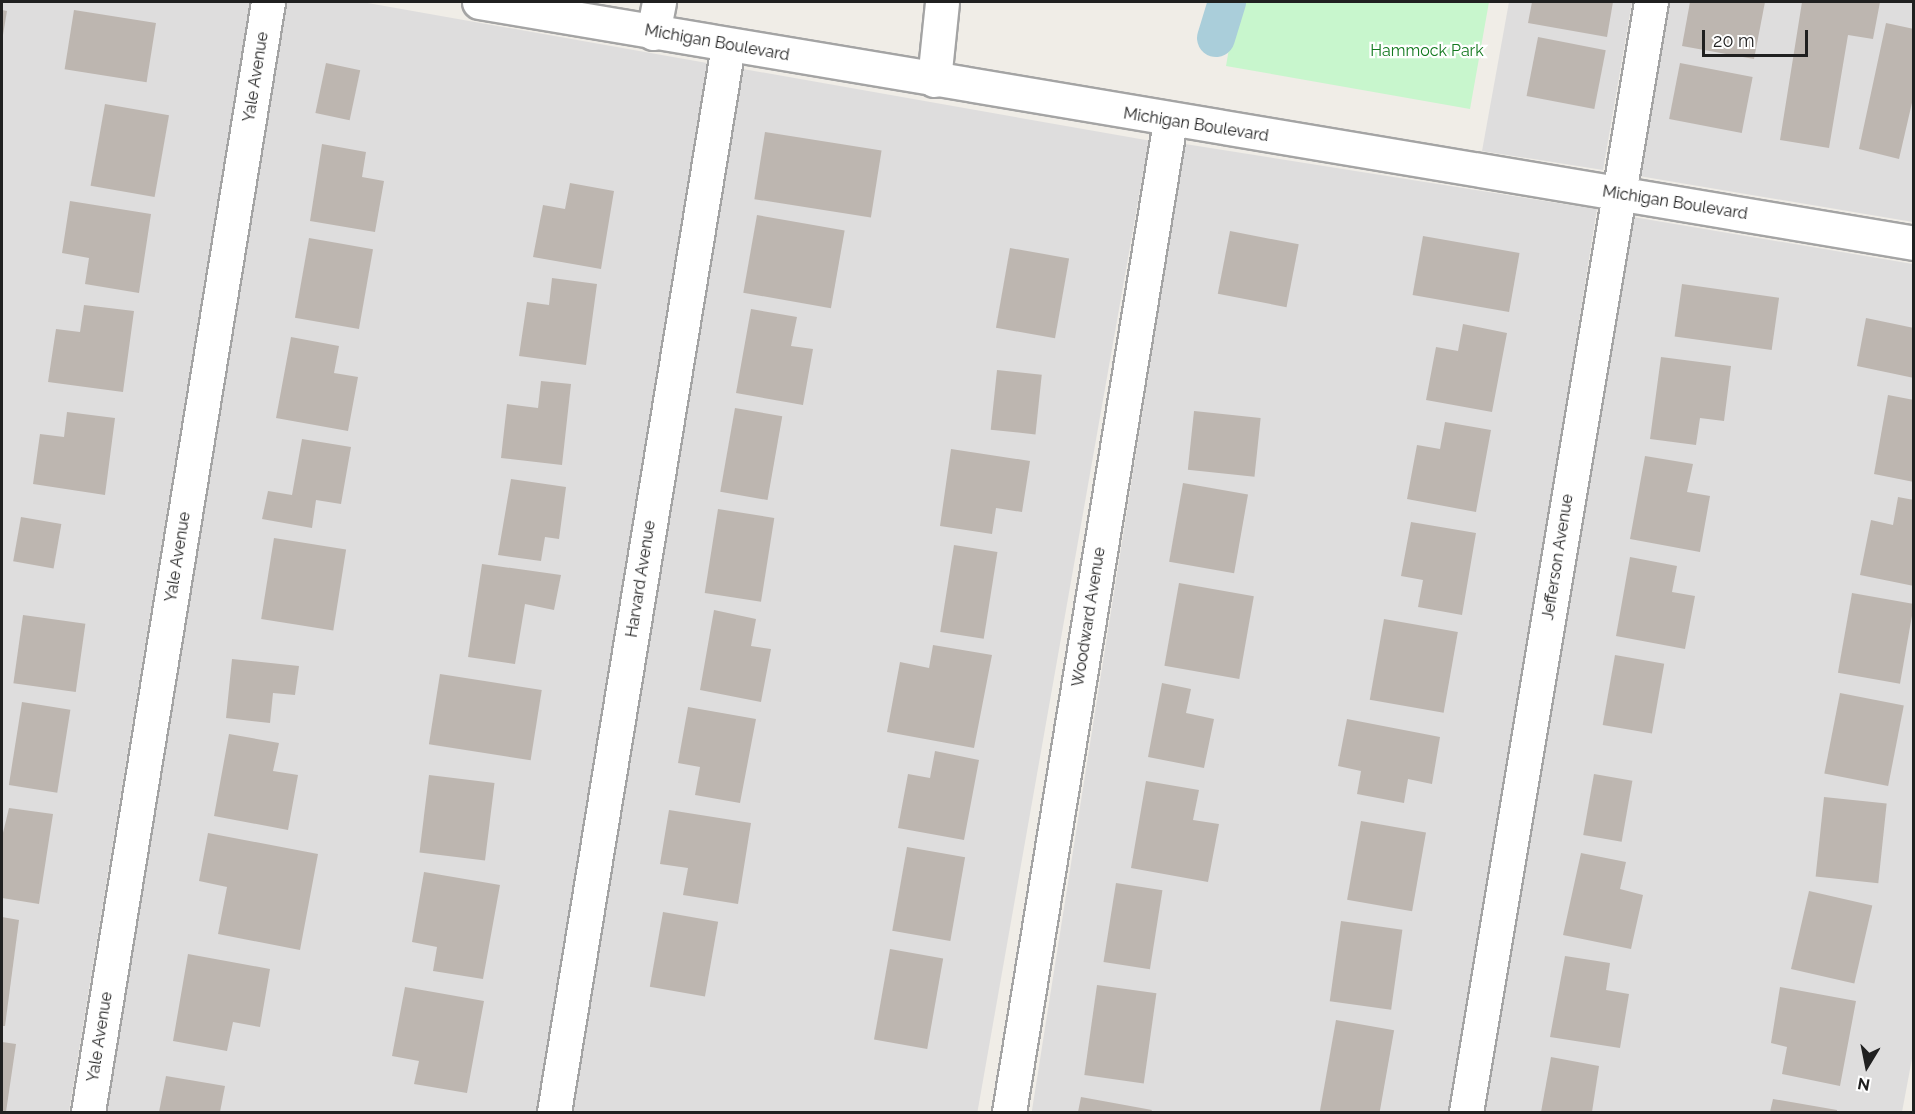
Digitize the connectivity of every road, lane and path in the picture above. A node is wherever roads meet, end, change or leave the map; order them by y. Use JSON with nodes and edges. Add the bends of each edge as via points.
{"nodes":[{"id":1,"x":268,"y":2,"type":"edge"},
{"id":2,"x":479,"y":2,"type":"edge"},
{"id":3,"x":942,"y":2,"type":"edge"},
{"id":4,"x":1651,"y":2,"type":"edge"},
{"id":5,"x":656,"y":17,"type":"edge"},
{"id":6,"x":728,"y":46,"type":"junction"},
{"id":7,"x":934,"y":80,"type":"junction"},
{"id":8,"x":1170,"y":121,"type":"junction"},
{"id":9,"x":1618,"y":194,"type":"junction"},
{"id":10,"x":1914,"y":243,"type":"edge"},
{"id":11,"x":88,"y":1113,"type":"edge"},
{"id":12,"x":554,"y":1113,"type":"edge"},
{"id":13,"x":1009,"y":1113,"type":"edge"},
{"id":14,"x":1466,"y":1113,"type":"edge"}],
"edges":[{"from":1,"to":11,"type":"street","name":"Yale Avenue"},
{"from":2,"to":5,"type":"street","name":"Michigan Boulevard"},
{"from":3,"to":7,"type":"street"},
{"from":4,"to":9,"type":"street","name":"Jefferson Avenue"},
{"from":5,"to":6,"type":"street","name":"Michigan Boulevard"},
{"from":6,"to":7,"type":"street","name":"Michigan Boulevard"},
{"from":6,"to":12,"type":"street","name":"Harvard Avenue"},
{"from":7,"to":8,"type":"street","name":"Michigan Boulevard"},
{"from":8,"to":9,"type":"street","name":"Michigan Boulevard"},
{"from":8,"to":13,"type":"street","name":"Woodward Avenue"},
{"from":9,"to":10,"type":"street","name":"Michigan Boulevard"},
{"from":9,"to":14,"type":"street","name":"Jefferson Avenue"}]}
